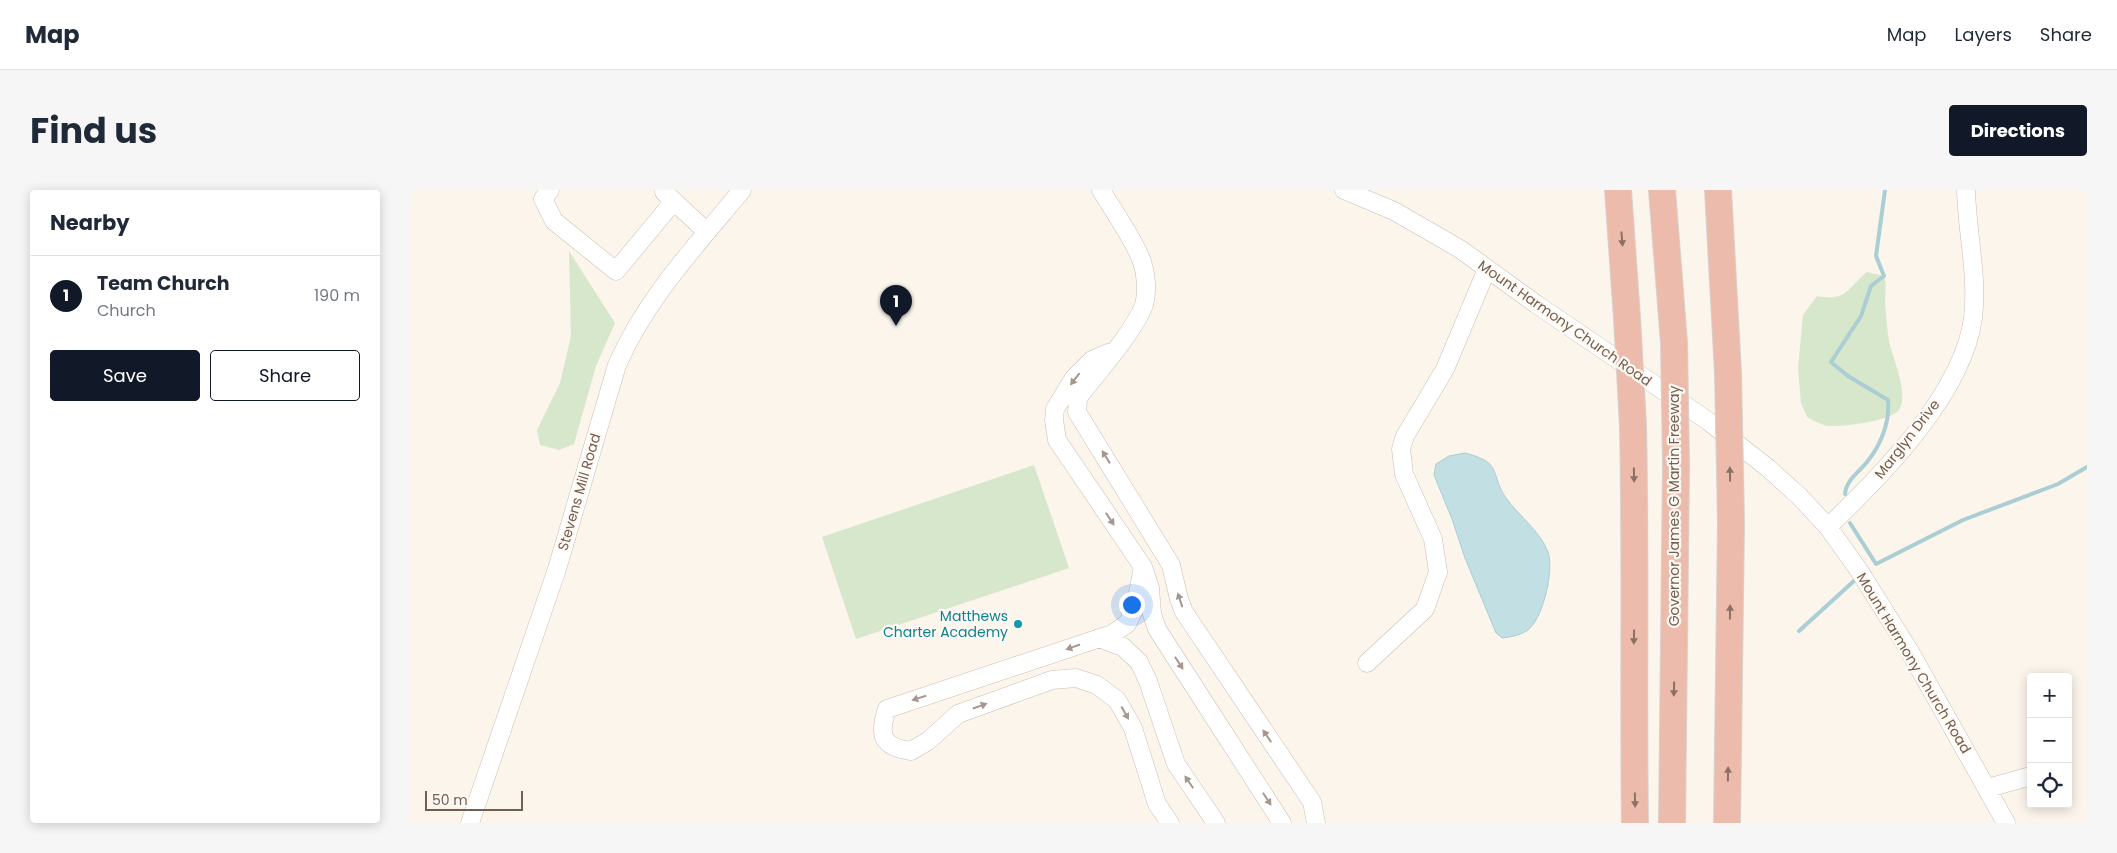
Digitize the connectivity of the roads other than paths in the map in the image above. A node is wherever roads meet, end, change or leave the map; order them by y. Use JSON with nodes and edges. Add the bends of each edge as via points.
{"nodes":[{"id":1,"x":550,"y":190,"type":"edge"},
{"id":2,"x":742,"y":190,"type":"edge"},
{"id":3,"x":1101,"y":190,"type":"edge"},
{"id":4,"x":1344,"y":190,"type":"edge"},
{"id":5,"x":1618,"y":190,"type":"edge"},
{"id":6,"x":1662,"y":190,"type":"edge"},
{"id":7,"x":1668,"y":190,"type":"edge"},
{"id":8,"x":1712,"y":190,"type":"edge"},
{"id":9,"x":1718,"y":190,"type":"edge"},
{"id":10,"x":1966,"y":190,"type":"edge"},
{"id":11,"x":666,"y":193,"type":"edge"},
{"id":12,"x":707,"y":232,"type":"junction"},
{"id":13,"x":1487,"y":269,"type":"junction"},
{"id":14,"x":1671,"y":303,"type":"junction"},
{"id":15,"x":1726,"y":314,"type":"junction"},
{"id":16,"x":1114,"y":351,"type":"junction"},
{"id":17,"x":1828,"y":527,"type":"junction"},
{"id":18,"x":1143,"y":567,"type":"junction"},
{"id":19,"x":1099,"y":638,"type":"junction"},
{"id":20,"x":1367,"y":663,"type":"dead end"},
{"id":21,"x":2027,"y":777,"type":"edge"},
{"id":22,"x":1988,"y":788,"type":"junction"},
{"id":23,"x":470,"y":823,"type":"edge"},
{"id":24,"x":1170,"y":823,"type":"edge"},
{"id":25,"x":1216,"y":823,"type":"edge"},
{"id":26,"x":1282,"y":823,"type":"edge"},
{"id":27,"x":1316,"y":823,"type":"edge"},
{"id":28,"x":1635,"y":823,"type":"edge"},
{"id":29,"x":1672,"y":823,"type":"edge"},
{"id":30,"x":1727,"y":823,"type":"edge"},
{"id":31,"x":2006,"y":823,"type":"edge"}],
"edges":[{"from":1,"to":11,"type":"street","via":[[543,199],[554,221],[616,271]]},
{"from":2,"to":12,"type":"street","name":"Stevens Mill Road"},
{"from":3,"to":16,"type":"street","via":[[1134,245],[1144,270],[1146,288],[1144,304]]},
{"from":4,"to":13,"type":"street","name":"Mount Harmony Church Road","via":[[1418,224]]},
{"from":5,"to":28,"type":"highway","one_way":true,"bridge":true,"via":[[1633,426]]},
{"from":6,"to":14,"type":"highway","name":"Governor James G Martin Freeway"},
{"from":7,"to":14,"type":"highway"},
{"from":8,"to":15,"type":"highway"},
{"from":9,"to":15,"type":"highway"},
{"from":10,"to":17,"type":"street","name":"Marglyn Drive","via":[[1974,298],[1971,332],[1964,350],[1940,397],[1906,446]]},
{"from":11,"to":12,"type":"street"},
{"from":12,"to":23,"type":"street","name":"Stevens Mill Road","via":[[642,315],[617,365],[560,559]]},
{"from":13,"to":17,"type":"street","name":"Mount Harmony Church Road","via":[[1708,422],[1768,468]]},
{"from":13,"to":20,"type":"street","via":[[1445,369],[1405,436],[1401,449],[1404,474],[1433,539],[1438,572],[1425,609]]},
{"from":14,"to":29,"type":"highway","name":"Governor James G Martin Freeway","one_way":true,"bridge":true,"via":[[1676,465]]},
{"from":30,"to":15,"type":"highway","one_way":true,"bridge":true,"via":[[1731,523]]},
{"from":16,"to":18,"type":"street","one_way":true,"via":[[1092,360],[1074,378],[1055,410],[1054,420],[1058,440]]},
{"from":27,"to":16,"type":"street","one_way":true,"via":[[1312,802],[1184,612],[1171,565],[1077,412],[1078,398]]},
{"from":17,"to":22,"type":"street","name":"Mount Harmony Church Road","via":[[1909,650]]},
{"from":18,"to":19,"type":"street","via":[[1135,608],[1127,624]]},
{"from":18,"to":26,"type":"street","one_way":true,"via":[[1157,629]]},
{"from":19,"to":24,"type":"street","one_way":true,"via":[[887,709],[882,725],[884,738],[888,745],[912,752],[958,714],[1052,680],[1076,678],[1097,685],[1117,700],[1133,728],[1158,804]]},
{"from":25,"to":19,"type":"street","one_way":true,"via":[[1176,764],[1139,662],[1123,647]]},
{"from":21,"to":22,"type":"street"},
{"from":22,"to":31,"type":"street","name":"Mount Harmony Church Road"}]}
